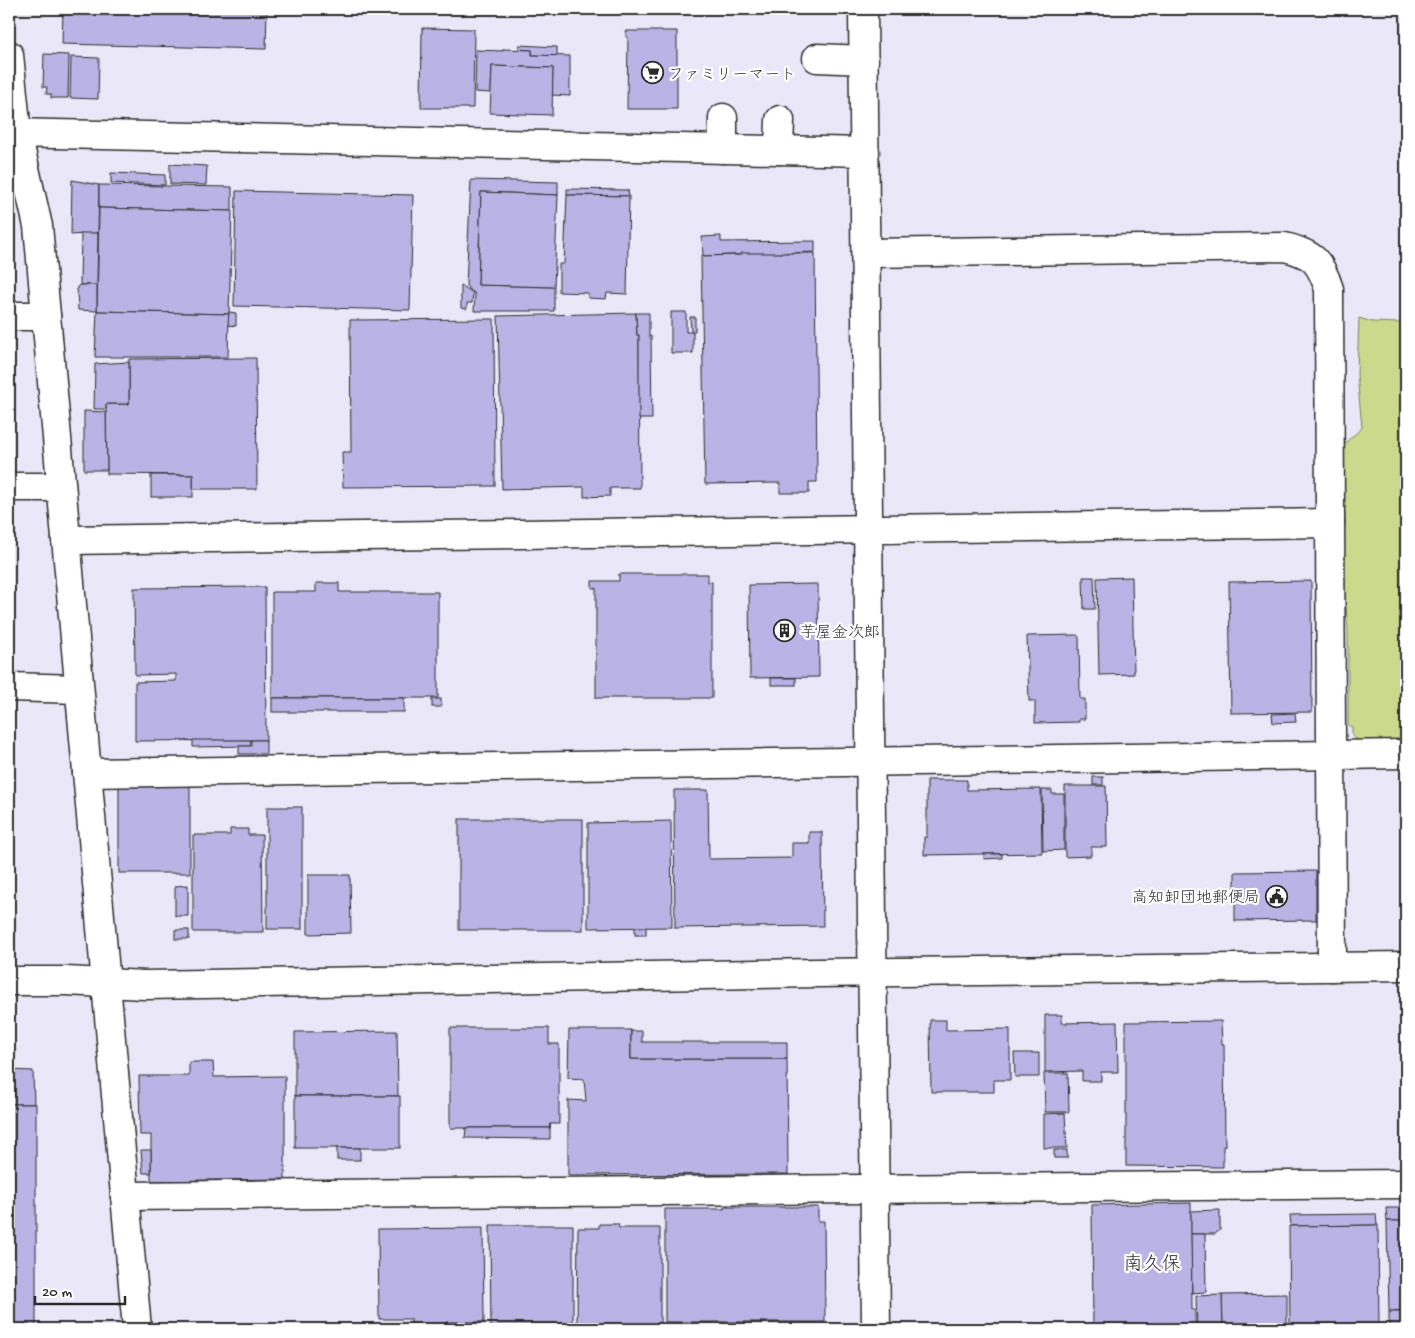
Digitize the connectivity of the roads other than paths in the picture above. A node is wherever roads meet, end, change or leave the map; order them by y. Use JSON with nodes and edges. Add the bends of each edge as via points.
{"nodes":[{"id":1,"x":863,"y":9,"type":"edge"},
{"id":2,"x":9,"y":55,"type":"edge"},
{"id":3,"x":817,"y":58,"type":"dead end"},
{"id":4,"x":864,"y":60,"type":"junction"},
{"id":5,"x":723,"y":118,"type":"dead end"},
{"id":6,"x":780,"y":120,"type":"dead end"},
{"id":7,"x":13,"y":133,"type":"edge"},
{"id":8,"x":724,"y":149,"type":"junction"},
{"id":9,"x":779,"y":150,"type":"junction"},
{"id":10,"x":865,"y":152,"type":"junction"},
{"id":11,"x":866,"y":253,"type":"junction"},
{"id":12,"x":9,"y":316,"type":"edge"},
{"id":13,"x":46,"y":316,"type":"junction"},
{"id":14,"x":9,"y":487,"type":"edge"},
{"id":15,"x":61,"y":487,"type":"junction"},
{"id":16,"x":1330,"y":523,"type":"junction"},
{"id":17,"x":868,"y":529,"type":"junction"},
{"id":18,"x":66,"y":540,"type":"junction"},
{"id":19,"x":9,"y":687,"type":"edge"},
{"id":20,"x":79,"y":689,"type":"junction"},
{"id":21,"x":1332,"y":754,"type":"junction"},
{"id":22,"x":1406,"y":754,"type":"edge"},
{"id":23,"x":871,"y":762,"type":"junction"},
{"id":24,"x":87,"y":773,"type":"junction"},
{"id":25,"x":1406,"y":966,"type":"edge"},
{"id":26,"x":1332,"y":967,"type":"junction"},
{"id":27,"x":873,"y":972,"type":"junction"},
{"id":28,"x":9,"y":981,"type":"edge"},
{"id":29,"x":105,"y":982,"type":"junction"},
{"id":30,"x":1406,"y":1184,"type":"edge"},
{"id":31,"x":875,"y":1189,"type":"junction"},
{"id":32,"x":125,"y":1196,"type":"junction"},
{"id":33,"x":137,"y":1329,"type":"edge"},
{"id":34,"x":876,"y":1329,"type":"edge"}],
"edges":[{"from":1,"to":4,"type":"street"},
{"from":2,"to":7,"type":"street"},
{"from":3,"to":4,"type":"street"},
{"from":4,"to":10,"type":"street"},
{"from":5,"to":8,"type":"street"},
{"from":6,"to":9,"type":"street"},
{"from":7,"to":8,"type":"street"},
{"from":7,"to":13,"type":"street","via":[[38,226]]},
{"from":8,"to":9,"type":"street"},
{"from":9,"to":10,"type":"street"},
{"from":10,"to":11,"type":"street"},
{"from":11,"to":16,"type":"street","via":[[1285,247],[1303,251],[1316,259],[1329,289]]},
{"from":11,"to":17,"type":"street"},
{"from":12,"to":13,"type":"street"},
{"from":13,"to":15,"type":"street"},
{"from":14,"to":15,"type":"street"},
{"from":15,"to":18,"type":"street"},
{"from":16,"to":17,"type":"street"},
{"from":16,"to":21,"type":"street"},
{"from":17,"to":18,"type":"street"},
{"from":17,"to":23,"type":"street"},
{"from":18,"to":20,"type":"street"},
{"from":19,"to":20,"type":"street"},
{"from":20,"to":24,"type":"street"},
{"from":21,"to":22,"type":"street"},
{"from":21,"to":23,"type":"street"},
{"from":21,"to":26,"type":"street"},
{"from":23,"to":24,"type":"street"},
{"from":23,"to":27,"type":"street"},
{"from":24,"to":29,"type":"street"},
{"from":25,"to":26,"type":"street"},
{"from":26,"to":27,"type":"street"},
{"from":27,"to":29,"type":"street","via":[[164,984]]},
{"from":27,"to":31,"type":"street"},
{"from":28,"to":29,"type":"street"},
{"from":29,"to":32,"type":"street"},
{"from":30,"to":31,"type":"street"},
{"from":31,"to":32,"type":"street"},
{"from":31,"to":34,"type":"street"},
{"from":32,"to":33,"type":"street"}]}
